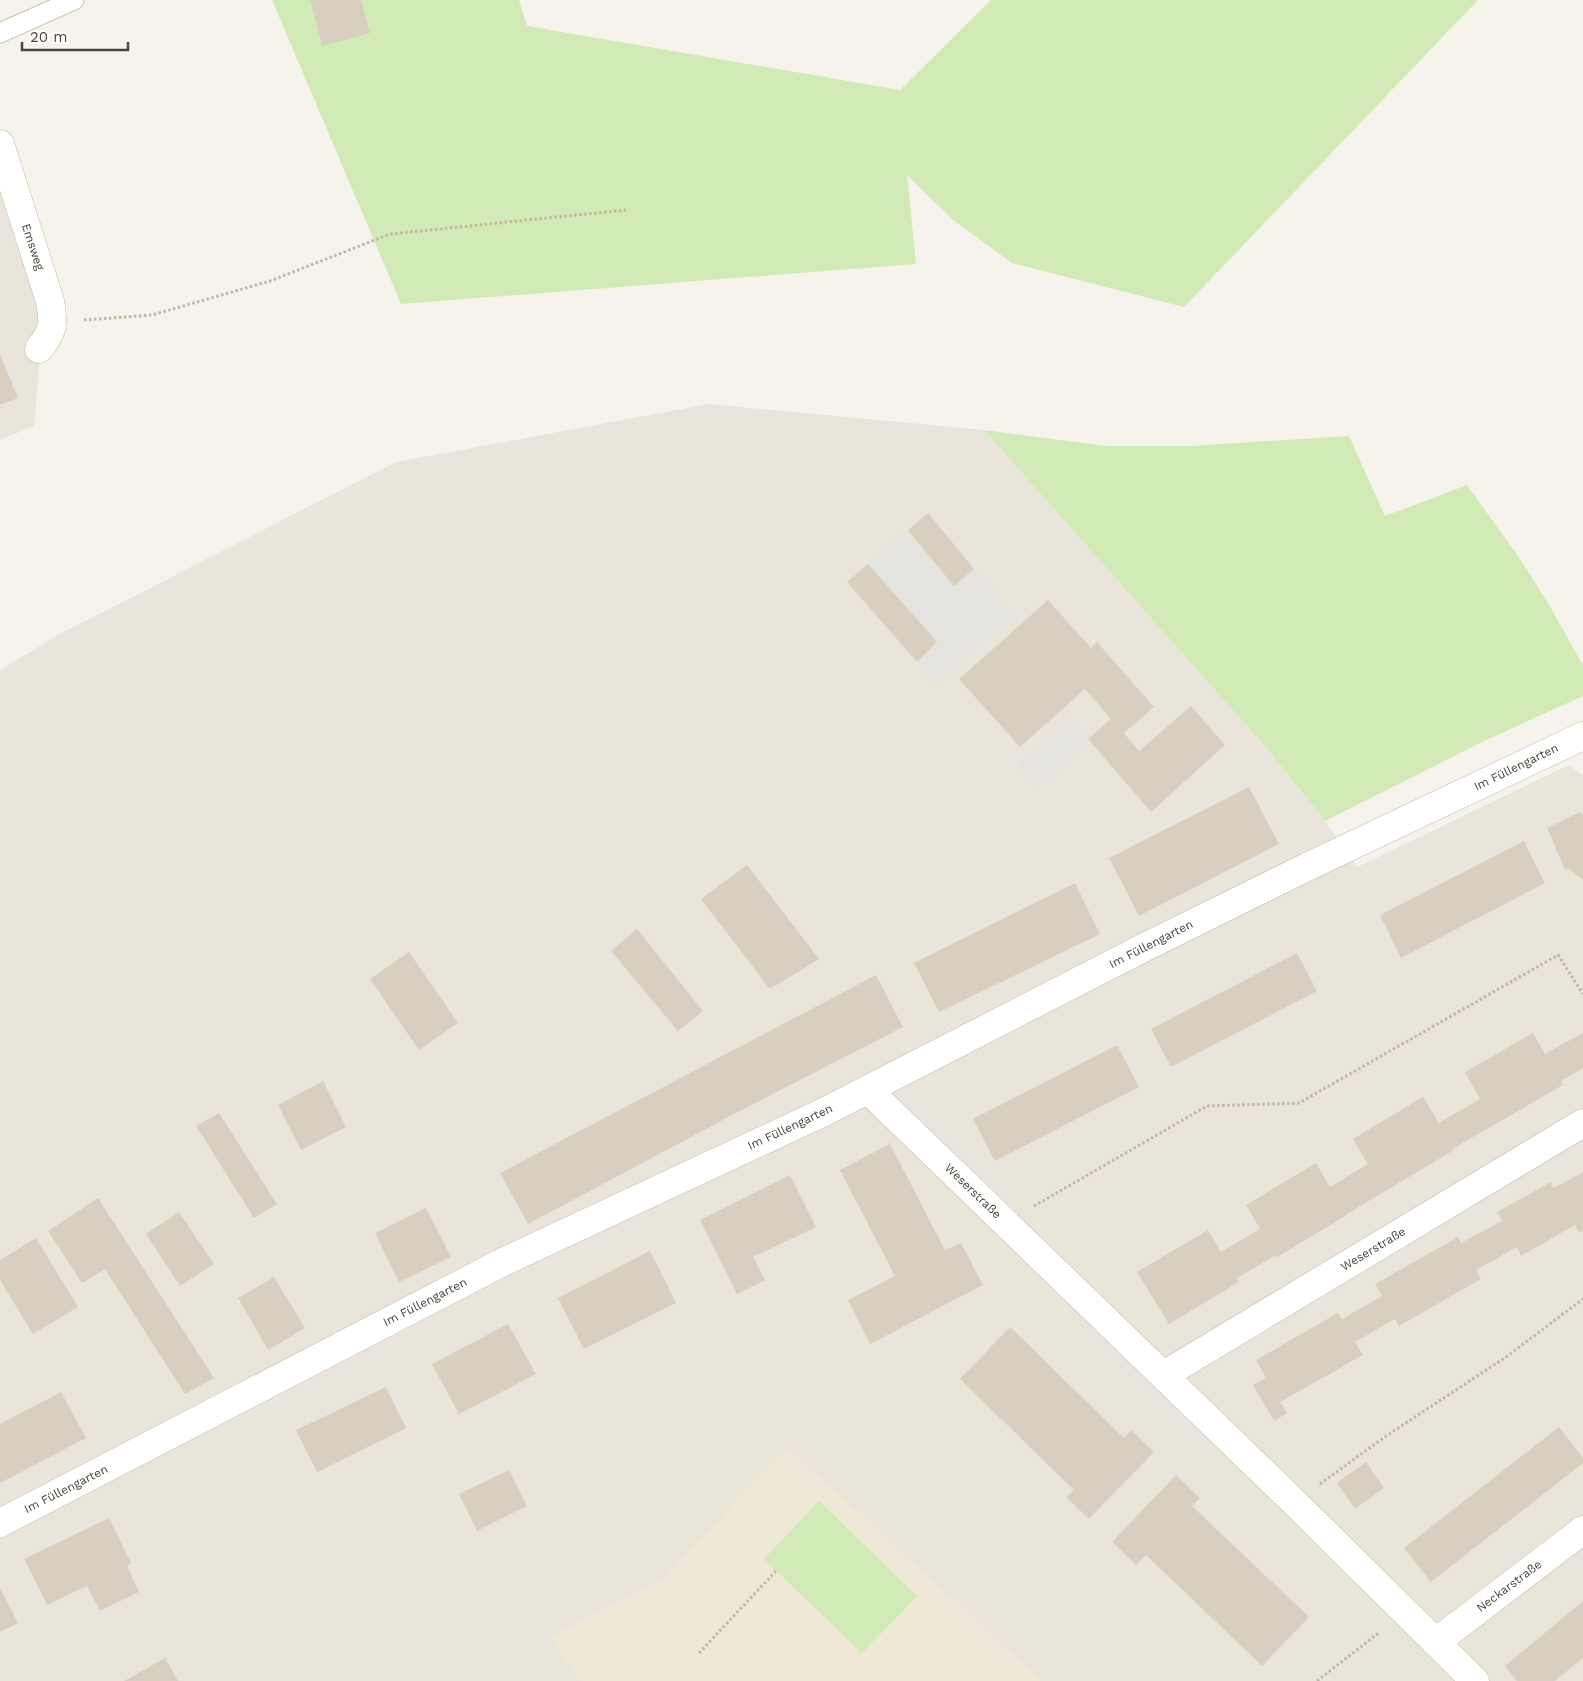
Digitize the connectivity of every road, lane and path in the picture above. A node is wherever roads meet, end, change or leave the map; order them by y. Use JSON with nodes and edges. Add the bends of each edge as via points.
{"nodes":[{"id":1,"x":74,"y":0,"type":"edge"},
{"id":2,"x":0,"y":33,"type":"edge"},
{"id":3,"x":0,"y":144,"type":"edge"},
{"id":4,"x":626,"y":210,"type":"dead end"},
{"id":5,"x":54,"y":322,"type":"junction"},
{"id":6,"x":40,"y":348,"type":"dead end"},
{"id":7,"x":1581,"y":740,"type":"edge"},
{"id":8,"x":1583,"y":994,"type":"edge"},
{"id":9,"x":868,"y":1090,"type":"junction"},
{"id":10,"x":1583,"y":1123,"type":"edge"},
{"id":11,"x":1030,"y":1208,"type":"dead end"},
{"id":12,"x":1583,"y":1299,"type":"edge"},
{"id":13,"x":1164,"y":1375,"type":"junction"},
{"id":14,"x":1295,"y":1502,"type":"junction"},
{"id":15,"x":0,"y":1523,"type":"edge"},
{"id":16,"x":1583,"y":1530,"type":"edge"},
{"id":17,"x":776,"y":1571,"type":"dead end"},
{"id":18,"x":1436,"y":1642,"type":"junction"},
{"id":19,"x":699,"y":1653,"type":"dead end"},
{"id":20,"x":1353,"y":1654,"type":"dead end"},
{"id":21,"x":1317,"y":1681,"type":"edge"},
{"id":22,"x":1475,"y":1681,"type":"edge"}],
"edges":[{"from":1,"to":2,"type":"lane"},
{"from":3,"to":5,"type":"street","name":"Emsweg"},
{"from":4,"to":5,"type":"path","via":[[390,234],[270,280],[152,315]]},
{"from":5,"to":6,"type":"street"},
{"from":7,"to":9,"type":"street","name":"Im Füllengarten","via":[[1143,948]]},
{"from":8,"to":11,"type":"path","via":[[1558,955],[1299,1103],[1207,1106]]},
{"from":9,"to":13,"type":"street","name":"Weserstraße"},
{"from":9,"to":15,"type":"street","name":"Im Füllengarten","via":[[501,1263]]},
{"from":10,"to":13,"type":"street","name":"Weserstraße"},
{"from":12,"to":14,"type":"path","via":[[1506,1357],[1386,1436]]},
{"from":13,"to":14,"type":"street","name":"Weserstraße"},
{"from":14,"to":18,"type":"street","name":"Weserstraße"},
{"from":16,"to":18,"type":"street","name":"Neckarstraße"},
{"from":17,"to":19,"type":"path"},
{"from":18,"to":22,"type":"street","name":"Weserstraße"},
{"from":20,"to":21,"type":"path"}]}
